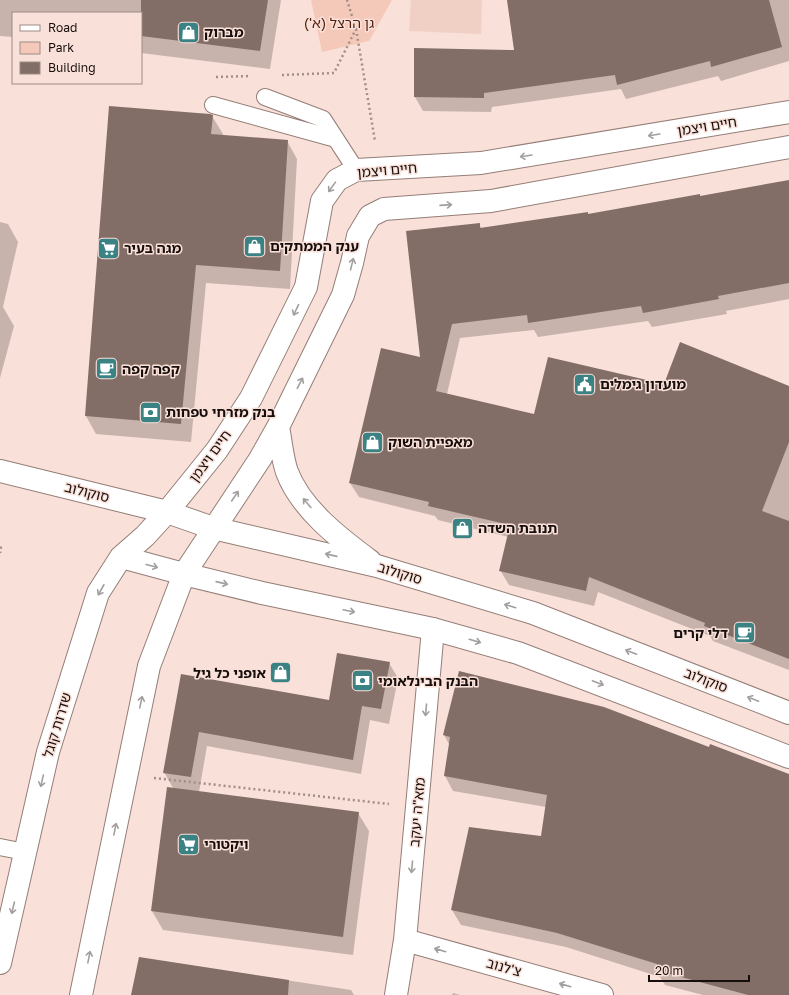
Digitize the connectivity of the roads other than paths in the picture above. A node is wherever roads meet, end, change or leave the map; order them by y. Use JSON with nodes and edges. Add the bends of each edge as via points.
{"nodes":[{"id":1,"x":265,"y":97,"type":"dead end"},
{"id":2,"x":213,"y":105,"type":"dead end"},
{"id":3,"x":789,"y":112,"type":"edge"},
{"id":4,"x":336,"y":139,"type":"junction"},
{"id":5,"x":789,"y":147,"type":"edge"},
{"id":6,"x":356,"y":170,"type":"junction"},
{"id":7,"x":278,"y":427,"type":"junction"},
{"id":8,"x":0,"y":471,"type":"edge"},
{"id":9,"x":167,"y":512,"type":"junction"},
{"id":10,"x":213,"y":528,"type":"junction"},
{"id":11,"x":121,"y":558,"type":"junction"},
{"id":12,"x":377,"y":566,"type":"junction"},
{"id":13,"x":184,"y":574,"type":"junction"},
{"id":14,"x":434,"y":629,"type":"junction"},
{"id":15,"x":789,"y":713,"type":"edge"},
{"id":16,"x":789,"y":757,"type":"edge"},
{"id":17,"x":0,"y":847,"type":"edge"},
{"id":18,"x":25,"y":852,"type":"junction"},
{"id":19,"x":405,"y":940,"type":"junction"},
{"id":20,"x":0,"y":963,"type":"edge"},
{"id":21,"x":81,"y":995,"type":"edge"},
{"id":22,"x":396,"y":995,"type":"edge"},
{"id":23,"x":602,"y":995,"type":"edge"}],
"edges":[{"from":1,"to":4,"type":"lane","via":[[323,120]]},
{"from":2,"to":4,"type":"lane"},
{"from":3,"to":6,"type":"street","name":"חיים ויצמן","one_way":true,"via":[[481,163]]},
{"from":4,"to":6,"type":"lane"},
{"from":7,"to":5,"type":"street","one_way":true,"via":[[343,295],[358,236],[370,216],[384,209],[491,202]]},
{"from":6,"to":9,"type":"street","name":"חיים ויצמן","one_way":true,"via":[[337,180],[322,201],[306,287],[250,398],[217,450]]},
{"from":10,"to":7,"type":"street","one_way":true,"via":[[260,459]]},
{"from":12,"to":7,"type":"street","one_way":true,"via":[[344,542],[300,495],[287,472]]},
{"from":8,"to":9,"type":"street","name":"סוקולוב"},
{"from":9,"to":10,"type":"street","name":"סוקולוב"},
{"from":9,"to":11,"type":"street","name":"שדרות קוגל"},
{"from":12,"to":10,"type":"street","name":"סוקולוב","one_way":true},
{"from":10,"to":13,"type":"street"},
{"from":11,"to":13,"type":"street","one_way":true},
{"from":11,"to":18,"type":"street","name":"שדרות קוגל","one_way":true,"via":[[98,593],[48,752]]},
{"from":15,"to":12,"type":"street","name":"סוקולוב","one_way":true,"via":[[533,613]]},
{"from":13,"to":14,"type":"street","one_way":true},
{"from":21,"to":13,"type":"street","one_way":true,"via":[[149,666]]},
{"from":14,"to":16,"type":"street","one_way":true,"via":[[518,653]]},
{"from":14,"to":19,"type":"street","name":"מזא\"ה יעקב","one_way":true},
{"from":17,"to":18,"type":"lane"},
{"from":18,"to":20,"type":"street","name":"שדרות קוגל","one_way":true},
{"from":19,"to":22,"type":"street","name":"מזא\"ה יעקב"},
{"from":23,"to":19,"type":"street","name":"צ'לנוב","one_way":true}]}
